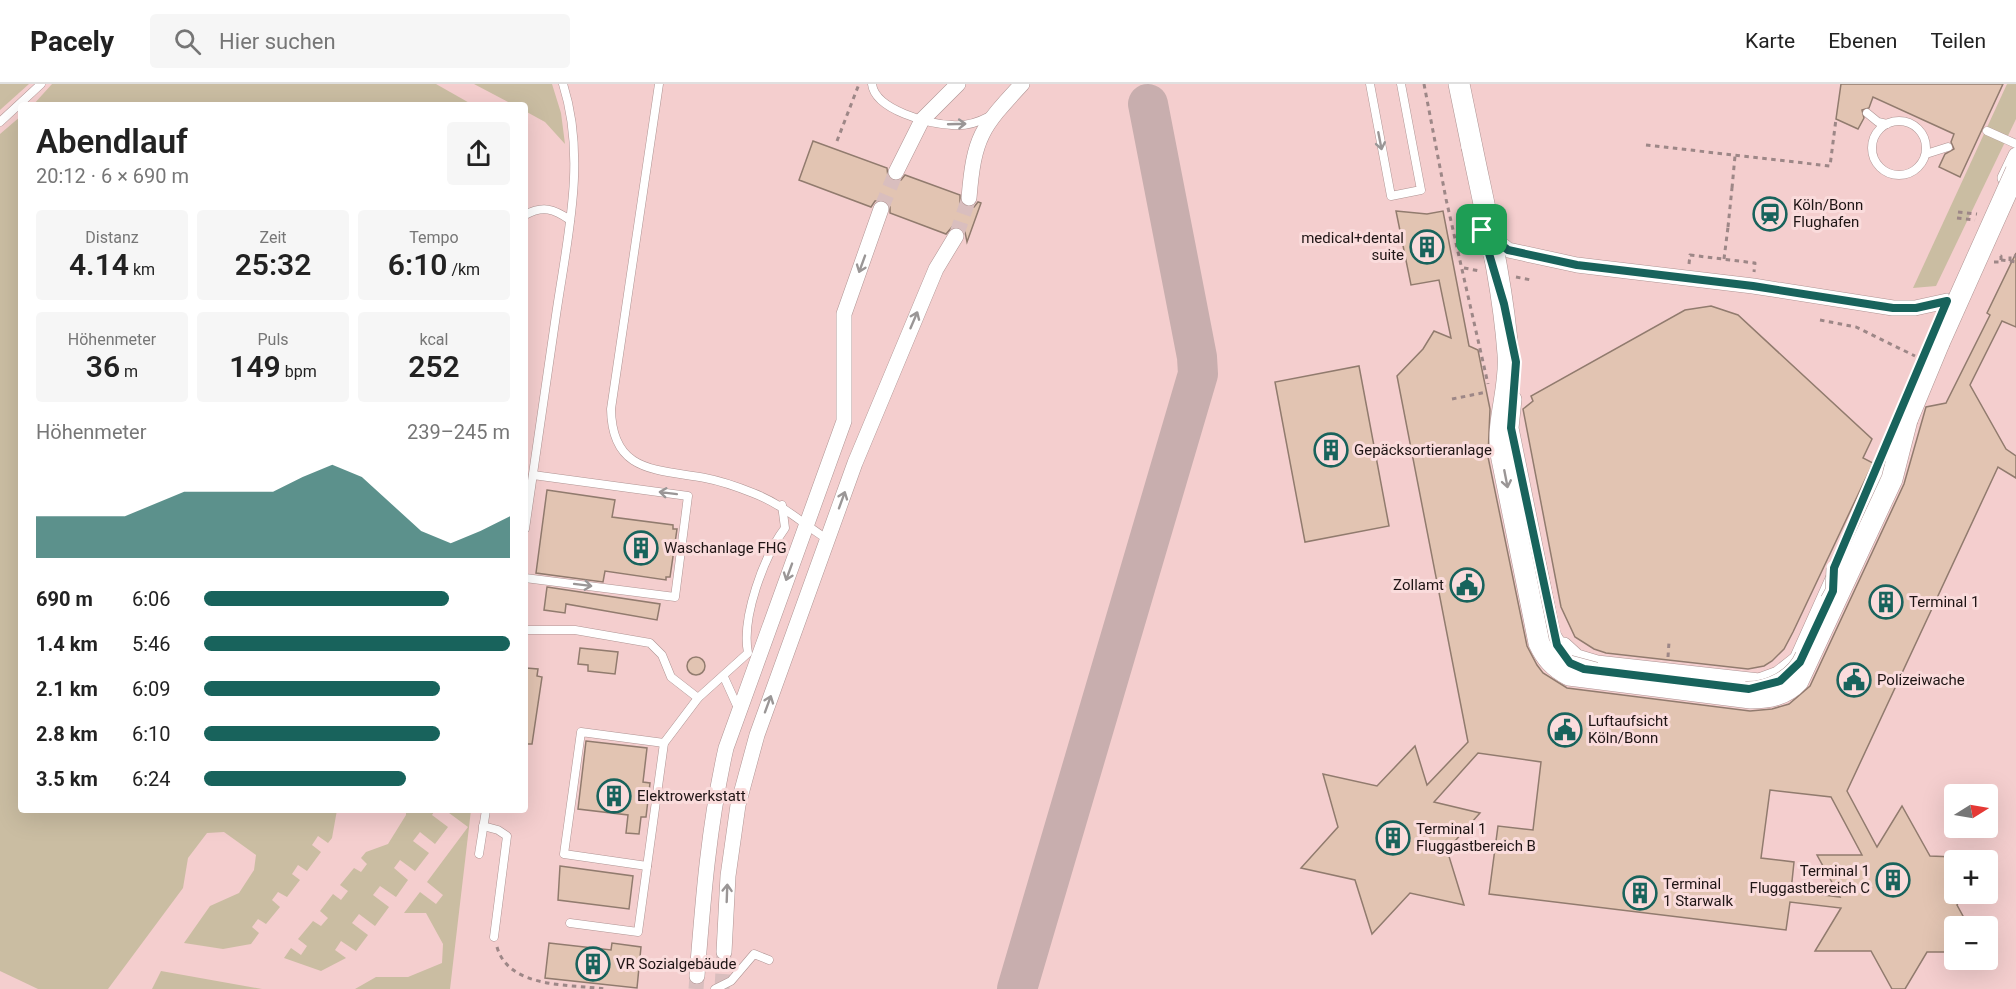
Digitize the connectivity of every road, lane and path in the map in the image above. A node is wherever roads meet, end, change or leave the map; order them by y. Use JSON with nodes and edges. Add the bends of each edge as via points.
{"nodes":[{"id":1,"x":41,"y":84,"type":"edge"},
{"id":2,"x":563,"y":84,"type":"edge"},
{"id":3,"x":659,"y":84,"type":"edge"},
{"id":4,"x":859,"y":84,"type":"edge"},
{"id":5,"x":872,"y":84,"type":"edge"},
{"id":6,"x":958,"y":84,"type":"edge"},
{"id":7,"x":1022,"y":84,"type":"edge"},
{"id":8,"x":1370,"y":84,"type":"edge"},
{"id":9,"x":1401,"y":84,"type":"edge"},
{"id":10,"x":1424,"y":84,"type":"edge"},
{"id":11,"x":1454,"y":84,"type":"edge"},
{"id":12,"x":1459,"y":84,"type":"edge"},
{"id":13,"x":22,"y":102,"type":"edge"},
{"id":14,"x":18,"y":105,"type":"edge"},
{"id":15,"x":1868,"y":113,"type":"dead end"},
{"id":16,"x":993,"y":115,"type":"junction"},
{"id":17,"x":1836,"y":119,"type":"dead end"},
{"id":18,"x":922,"y":120,"type":"junction"},
{"id":19,"x":0,"y":122,"type":"edge"},
{"id":20,"x":1887,"y":124,"type":"junction"},
{"id":21,"x":1987,"y":131,"type":"dead end"},
{"id":22,"x":837,"y":141,"type":"dead end"},
{"id":23,"x":2016,"y":144,"type":"edge"},
{"id":24,"x":1646,"y":145,"type":"dead end"},
{"id":25,"x":1948,"y":147,"type":"dead end"},
{"id":26,"x":1926,"y":154,"type":"junction"},
{"id":27,"x":2016,"y":155,"type":"edge"},
{"id":28,"x":1735,"y":156,"type":"junction"},
{"id":29,"x":2016,"y":171,"type":"edge"},
{"id":30,"x":896,"y":172,"type":"tunnel mouth"},
{"id":31,"x":969,"y":198,"type":"tunnel mouth"},
{"id":32,"x":881,"y":209,"type":"tunnel mouth"},
{"id":33,"x":528,"y":214,"type":"edge"},
{"id":34,"x":570,"y":220,"type":"junction"},
{"id":35,"x":1482,"y":230,"type":"junction"},
{"id":36,"x":956,"y":236,"type":"tunnel mouth"},
{"id":37,"x":1690,"y":255,"type":"dead end"},
{"id":38,"x":2016,"y":256,"type":"edge"},
{"id":39,"x":1725,"y":259,"type":"junction"},
{"id":40,"x":2001,"y":260,"type":"dead end"},
{"id":41,"x":2010,"y":261,"type":"junction"},
{"id":42,"x":2016,"y":262,"type":"edge"},
{"id":43,"x":1755,"y":263,"type":"dead end"},
{"id":44,"x":1947,"y":301,"type":"junction"},
{"id":45,"x":1820,"y":320,"type":"dead end"},
{"id":46,"x":1923,"y":360,"type":"junction"},
{"id":47,"x":1452,"y":399,"type":"dead end"},
{"id":48,"x":533,"y":476,"type":"junction"},
{"id":49,"x":782,"y":505,"type":"junction"},
{"id":50,"x":528,"y":509,"type":"edge"},
{"id":51,"x":806,"y":525,"type":"junction"},
{"id":52,"x":827,"y":539,"type":"junction"},
{"id":53,"x":528,"y":578,"type":"edge"},
{"id":54,"x":528,"y":630,"type":"edge"},
{"id":55,"x":1553,"y":635,"type":"junction"},
{"id":56,"x":724,"y":676,"type":"junction"},
{"id":57,"x":698,"y":698,"type":"junction"},
{"id":58,"x":738,"y":709,"type":"junction"},
{"id":59,"x":664,"y":743,"type":"junction"},
{"id":60,"x":485,"y":813,"type":"edge"},
{"id":61,"x":483,"y":826,"type":"junction"},
{"id":62,"x":479,"y":854,"type":"dead end"},
{"id":63,"x":647,"y":866,"type":"junction"},
{"id":64,"x":570,"y":923,"type":"dead end"},
{"id":65,"x":494,"y":937,"type":"joint"},
{"id":66,"x":724,"y":952,"type":"tunnel mouth"},
{"id":67,"x":769,"y":960,"type":"dead end"},
{"id":68,"x":697,"y":976,"type":"tunnel mouth"},
{"id":69,"x":605,"y":989,"type":"edge"},
{"id":70,"x":715,"y":989,"type":"edge"}],
"edges":[{"from":1,"to":13,"type":"lane"},
{"from":2,"to":34,"type":"lane","via":[[575,144]]},
{"from":3,"to":49,"type":"lane","via":[[611,425],[616,441],[637,464],[651,470],[708,478]]},
{"from":4,"to":22,"type":"path"},
{"from":5,"to":18,"type":"lane","via":[[873,92],[883,103]]},
{"from":6,"to":18,"type":"street"},
{"from":7,"to":16,"type":"street"},
{"from":8,"to":9,"type":"lane","one_way":true,"via":[[1391,196],[1421,190]]},
{"from":10,"to":47,"type":"path","via":[[1490,392]]},
{"from":11,"to":35,"type":"street"},
{"from":12,"to":29,"type":"street","one_way":true,"bridge":true,"via":[[1497,267],[1506,332],[1508,376],[1499,428],[1501,454],[1539,643],[1552,663],[1569,675],[1751,698],[1772,696],[1798,681],[1892,479],[1907,420]]},
{"from":14,"to":19,"type":"lane"},
{"from":15,"to":20,"type":"lane"},
{"from":18,"to":16,"type":"lane","one_way":true,"via":[[953,125],[978,122]]},
{"from":16,"to":31,"type":"street","via":[[974,153]]},
{"from":17,"to":28,"type":"path","via":[[1830,166]]},
{"from":18,"to":30,"type":"street"},
{"from":20,"to":26,"type":"lane","via":[[1904,121],[1919,130]]},
{"from":20,"to":26,"type":"lane","via":[[1872,145],[1876,163],[1882,169],[1908,174]]},
{"from":21,"to":23,"type":"lane"},
{"from":24,"to":28,"type":"path"},
{"from":25,"to":26,"type":"lane"},
{"from":27,"to":44,"type":"street"},
{"from":28,"to":39,"type":"path","bridge":true},
{"from":32,"to":51,"type":"street","one_way":true,"via":[[844,314],[844,421]]},
{"from":33,"to":34,"type":"lane","via":[[539,208],[554,210]]},
{"from":34,"to":48,"type":"lane"},
{"from":35,"to":44,"type":"street","via":[[1508,250],[1577,265],[1893,308]]},
{"from":35,"to":55,"type":"street","via":[[1516,362],[1511,428]]},
{"from":52,"to":36,"type":"street","one_way":true,"via":[[906,339],[936,269]]},
{"from":37,"to":39,"type":"path"},
{"from":38,"to":41,"type":"path","via":[[2010,256]]},
{"from":39,"to":43,"type":"path"},
{"from":40,"to":41,"type":"path"},
{"from":41,"to":42,"type":"path"},
{"from":44,"to":46,"type":"street"},
{"from":45,"to":46,"type":"path","via":[[1856,327]]},
{"from":46,"to":55,"type":"street","via":[[1916,396],[1797,658],[1779,674],[1760,681],[1597,663],[1577,657]]},
{"from":46,"to":55,"type":"street","bridge":true,"via":[[1834,568],[1833,591],[1800,662],[1780,681],[1749,689],[1584,669],[1570,663]]},
{"from":48,"to":50,"type":"lane"},
{"from":53,"to":48,"type":"lane","one_way":true,"via":[[675,597],[688,496]]},
{"from":49,"to":51,"type":"lane"},
{"from":49,"to":56,"type":"lane","via":[[786,528],[774,543],[749,613],[745,636],[748,653]]},
{"from":51,"to":52,"type":"lane"},
{"from":51,"to":58,"type":"street","one_way":true},
{"from":66,"to":52,"type":"street","one_way":true,"via":[[728,876],[738,805],[757,735]]},
{"from":54,"to":57,"type":"lane","via":[[575,630],[650,643],[662,655],[671,677]]},
{"from":56,"to":57,"type":"lane"},
{"from":56,"to":58,"type":"lane"},
{"from":57,"to":59,"type":"lane"},
{"from":58,"to":68,"type":"street","via":[[714,803]]},
{"from":59,"to":63,"type":"lane"},
{"from":59,"to":63,"type":"lane","via":[[580,732],[564,854]]},
{"from":60,"to":61,"type":"lane"},
{"from":61,"to":62,"type":"lane"},
{"from":61,"to":65,"type":"lane","via":[[507,836]]},
{"from":63,"to":64,"type":"lane","via":[[638,932]]},
{"from":65,"to":69,"type":"path","via":[[505,963],[523,976]]},
{"from":67,"to":70,"type":"lane","via":[[754,954],[731,981]]}]}
